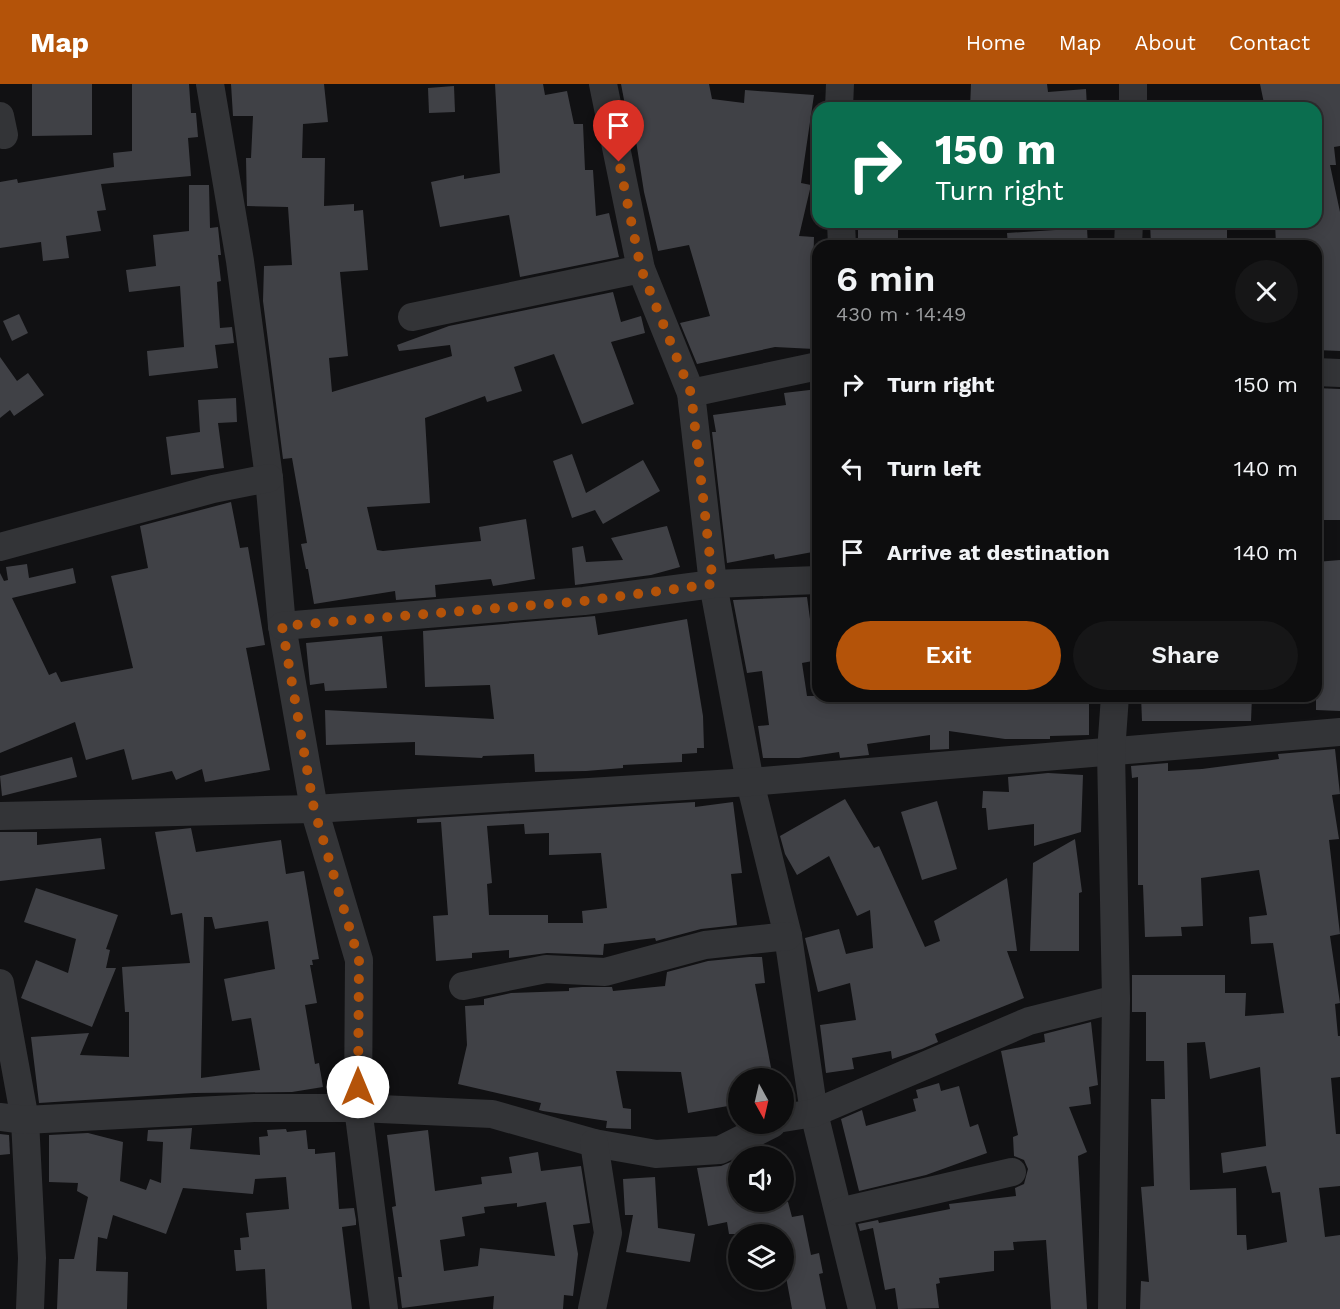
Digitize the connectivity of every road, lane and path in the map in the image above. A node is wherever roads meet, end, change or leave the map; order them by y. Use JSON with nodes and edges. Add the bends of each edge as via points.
{"nodes":[{"id":1,"x":210,"y":84,"type":"edge"},
{"id":2,"x":603,"y":84,"type":"edge"},
{"id":3,"x":840,"y":84,"type":"edge"},
{"id":4,"x":1133,"y":84,"type":"edge"},
{"id":5,"x":839,"y":102,"type":"edge"},
{"id":6,"x":1133,"y":102,"type":"edge"},
{"id":7,"x":641,"y":269,"type":"junction"},
{"id":8,"x":412,"y":317,"type":"dead end"},
{"id":9,"x":812,"y":367,"type":"edge"},
{"id":10,"x":1322,"y":372,"type":"edge"},
{"id":11,"x":1340,"y":373,"type":"edge"},
{"id":12,"x":691,"y":393,"type":"junction"},
{"id":13,"x":268,"y":478,"type":"junction"},
{"id":14,"x":0,"y":547,"type":"edge"},
{"id":15,"x":812,"y":580,"type":"edge"},
{"id":16,"x":713,"y":584,"type":"junction"},
{"id":17,"x":282,"y":626,"type":"junction"},
{"id":18,"x":1114,"y":702,"type":"edge"},
{"id":19,"x":1340,"y":732,"type":"edge"},
{"id":20,"x":1111,"y":752,"type":"junction"},
{"id":21,"x":750,"y":782,"type":"junction"},
{"id":22,"x":314,"y":809,"type":"junction"},
{"id":23,"x":0,"y":816,"type":"edge"},
{"id":24,"x":788,"y":936,"type":"junction"},
{"id":25,"x":0,"y":982,"type":"edge"},
{"id":26,"x":463,"y":986,"type":"dead end"},
{"id":27,"x":1116,"y":999,"type":"junction"},
{"id":28,"x":358,"y":1108,"type":"junction"},
{"id":29,"x":814,"y":1113,"type":"junction"},
{"id":30,"x":794,"y":1116,"type":"edge"},
{"id":31,"x":13,"y":1119,"type":"edge"},
{"id":32,"x":751,"y":1134,"type":"edge"},
{"id":33,"x":594,"y":1143,"type":"junction"},
{"id":34,"x":1012,"y":1172,"type":"dead end"},
{"id":35,"x":839,"y":1212,"type":"junction"},
{"id":36,"x":30,"y":1309,"type":"edge"},
{"id":37,"x":384,"y":1309,"type":"edge"},
{"id":38,"x":592,"y":1309,"type":"edge"},
{"id":39,"x":862,"y":1309,"type":"edge"},
{"id":40,"x":1112,"y":1309,"type":"edge"}],
"edges":[{"from":1,"to":13,"type":"street","via":[[240,261]]},
{"from":2,"to":7,"type":"street"},
{"from":3,"to":5,"type":"street"},
{"from":4,"to":6,"type":"street"},
{"from":7,"to":8,"type":"street"},
{"from":7,"to":12,"type":"street"},
{"from":9,"to":12,"type":"street"},
{"from":10,"to":11,"type":"street"},
{"from":12,"to":16,"type":"street"},
{"from":13,"to":14,"type":"street","via":[[213,489]]},
{"from":13,"to":17,"type":"street"},
{"from":15,"to":16,"type":"street"},
{"from":16,"to":17,"type":"street","via":[[584,601]]},
{"from":16,"to":21,"type":"street"},
{"from":17,"to":22,"type":"street"},
{"from":18,"to":20,"type":"street"},
{"from":19,"to":20,"type":"street"},
{"from":20,"to":21,"type":"street"},
{"from":20,"to":27,"type":"street"},
{"from":21,"to":22,"type":"street"},
{"from":21,"to":24,"type":"street"},
{"from":22,"to":23,"type":"street"},
{"from":22,"to":28,"type":"street","via":[[359,960]]},
{"from":24,"to":26,"type":"street","via":[[705,945],[605,972],[546,969]]},
{"from":24,"to":29,"type":"street"},
{"from":25,"to":31,"type":"street"},
{"from":27,"to":29,"type":"street","via":[[1029,1021]]},
{"from":27,"to":40,"type":"street"},
{"from":28,"to":31,"type":"street","via":[[255,1108]]},
{"from":28,"to":33,"type":"street","via":[[492,1114]]},
{"from":28,"to":37,"type":"street"},
{"from":29,"to":30,"type":"street"},
{"from":29,"to":35,"type":"street"},
{"from":31,"to":36,"type":"street","via":[[32,1258]]},
{"from":32,"to":33,"type":"street","via":[[720,1150],[656,1154]]},
{"from":33,"to":38,"type":"street","via":[[608,1233]]},
{"from":34,"to":35,"type":"street"},
{"from":35,"to":39,"type":"street"}]}
